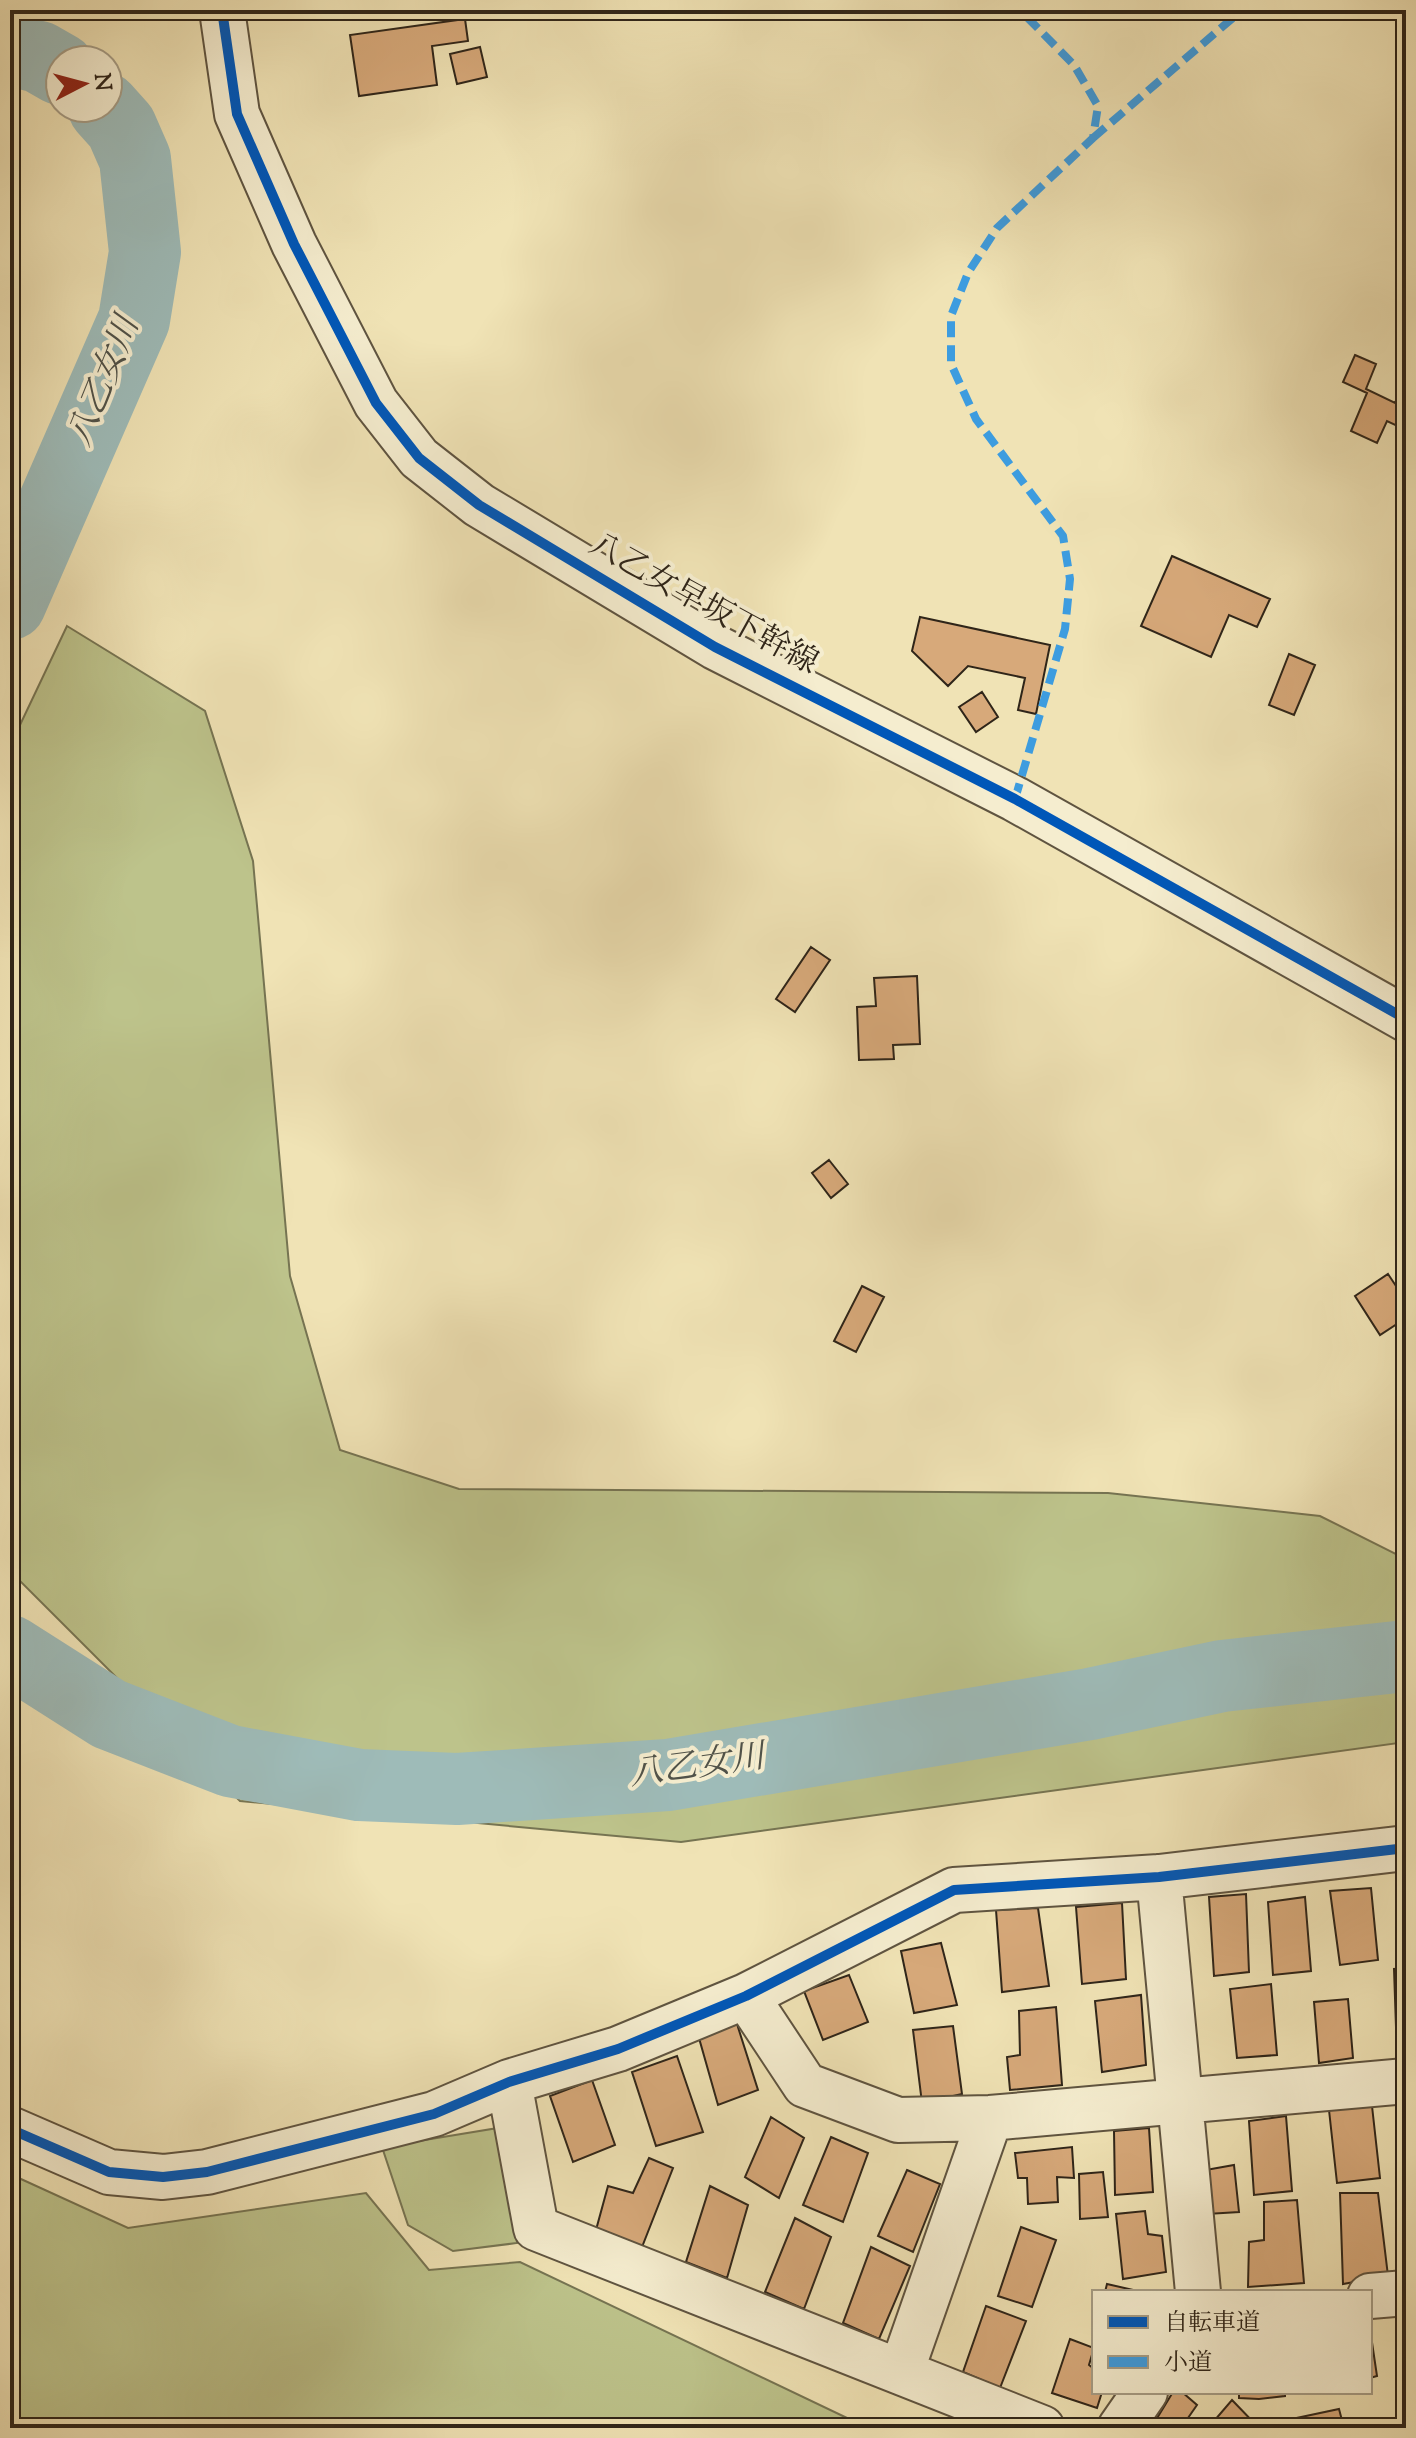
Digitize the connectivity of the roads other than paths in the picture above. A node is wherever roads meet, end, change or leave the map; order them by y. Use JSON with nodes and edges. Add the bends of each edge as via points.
{"nodes":[{"id":1,"x":222,"y":10,"type":"edge"},
{"id":2,"x":1406,"y":1019,"type":"edge"},
{"id":3,"x":1406,"y":1848,"type":"edge"},
{"id":4,"x":1159,"y":1877,"type":"junction"},
{"id":5,"x":746,"y":1996,"type":"junction"},
{"id":6,"x":1406,"y":2081,"type":"edge"},
{"id":7,"x":509,"y":2082,"type":"junction"},
{"id":8,"x":1181,"y":2099,"type":"junction"},
{"id":9,"x":990,"y":2118,"type":"junction"},
{"id":10,"x":10,"y":2129,"type":"edge"},
{"id":11,"x":1198,"y":2290,"type":"edge"},
{"id":12,"x":1406,"y":2293,"type":"edge"},
{"id":13,"x":1372,"y":2296,"type":"edge"},
{"id":14,"x":901,"y":2372,"type":"junction"},
{"id":15,"x":1144,"y":2394,"type":"edge"},
{"id":16,"x":1042,"y":2428,"type":"edge"},
{"id":17,"x":1120,"y":2428,"type":"edge"}],
"edges":[{"from":1,"to":2,"type":"street","name":"八乙女早坂下幹線","via":[[237,114],[294,244],[376,403],[419,458],[479,505],[715,647],[1015,799]]},
{"from":3,"to":4,"type":"street"},
{"from":4,"to":5,"type":"street","via":[[954,1890]]},
{"from":4,"to":8,"type":"street"},
{"from":5,"to":7,"type":"street","via":[[618,2049]]},
{"from":5,"to":9,"type":"street","via":[[805,2085],[898,2120]]},
{"from":6,"to":8,"type":"street"},
{"from":7,"to":10,"type":"street","via":[[434,2114],[207,2172],[163,2177],[109,2172]]},
{"from":7,"to":14,"type":"street","via":[[536,2228]]},
{"from":8,"to":9,"type":"street"},
{"from":8,"to":11,"type":"street"},
{"from":9,"to":14,"type":"street"},
{"from":12,"to":13,"type":"street"},
{"from":14,"to":16,"type":"street"},
{"from":15,"to":17,"type":"street"}]}
